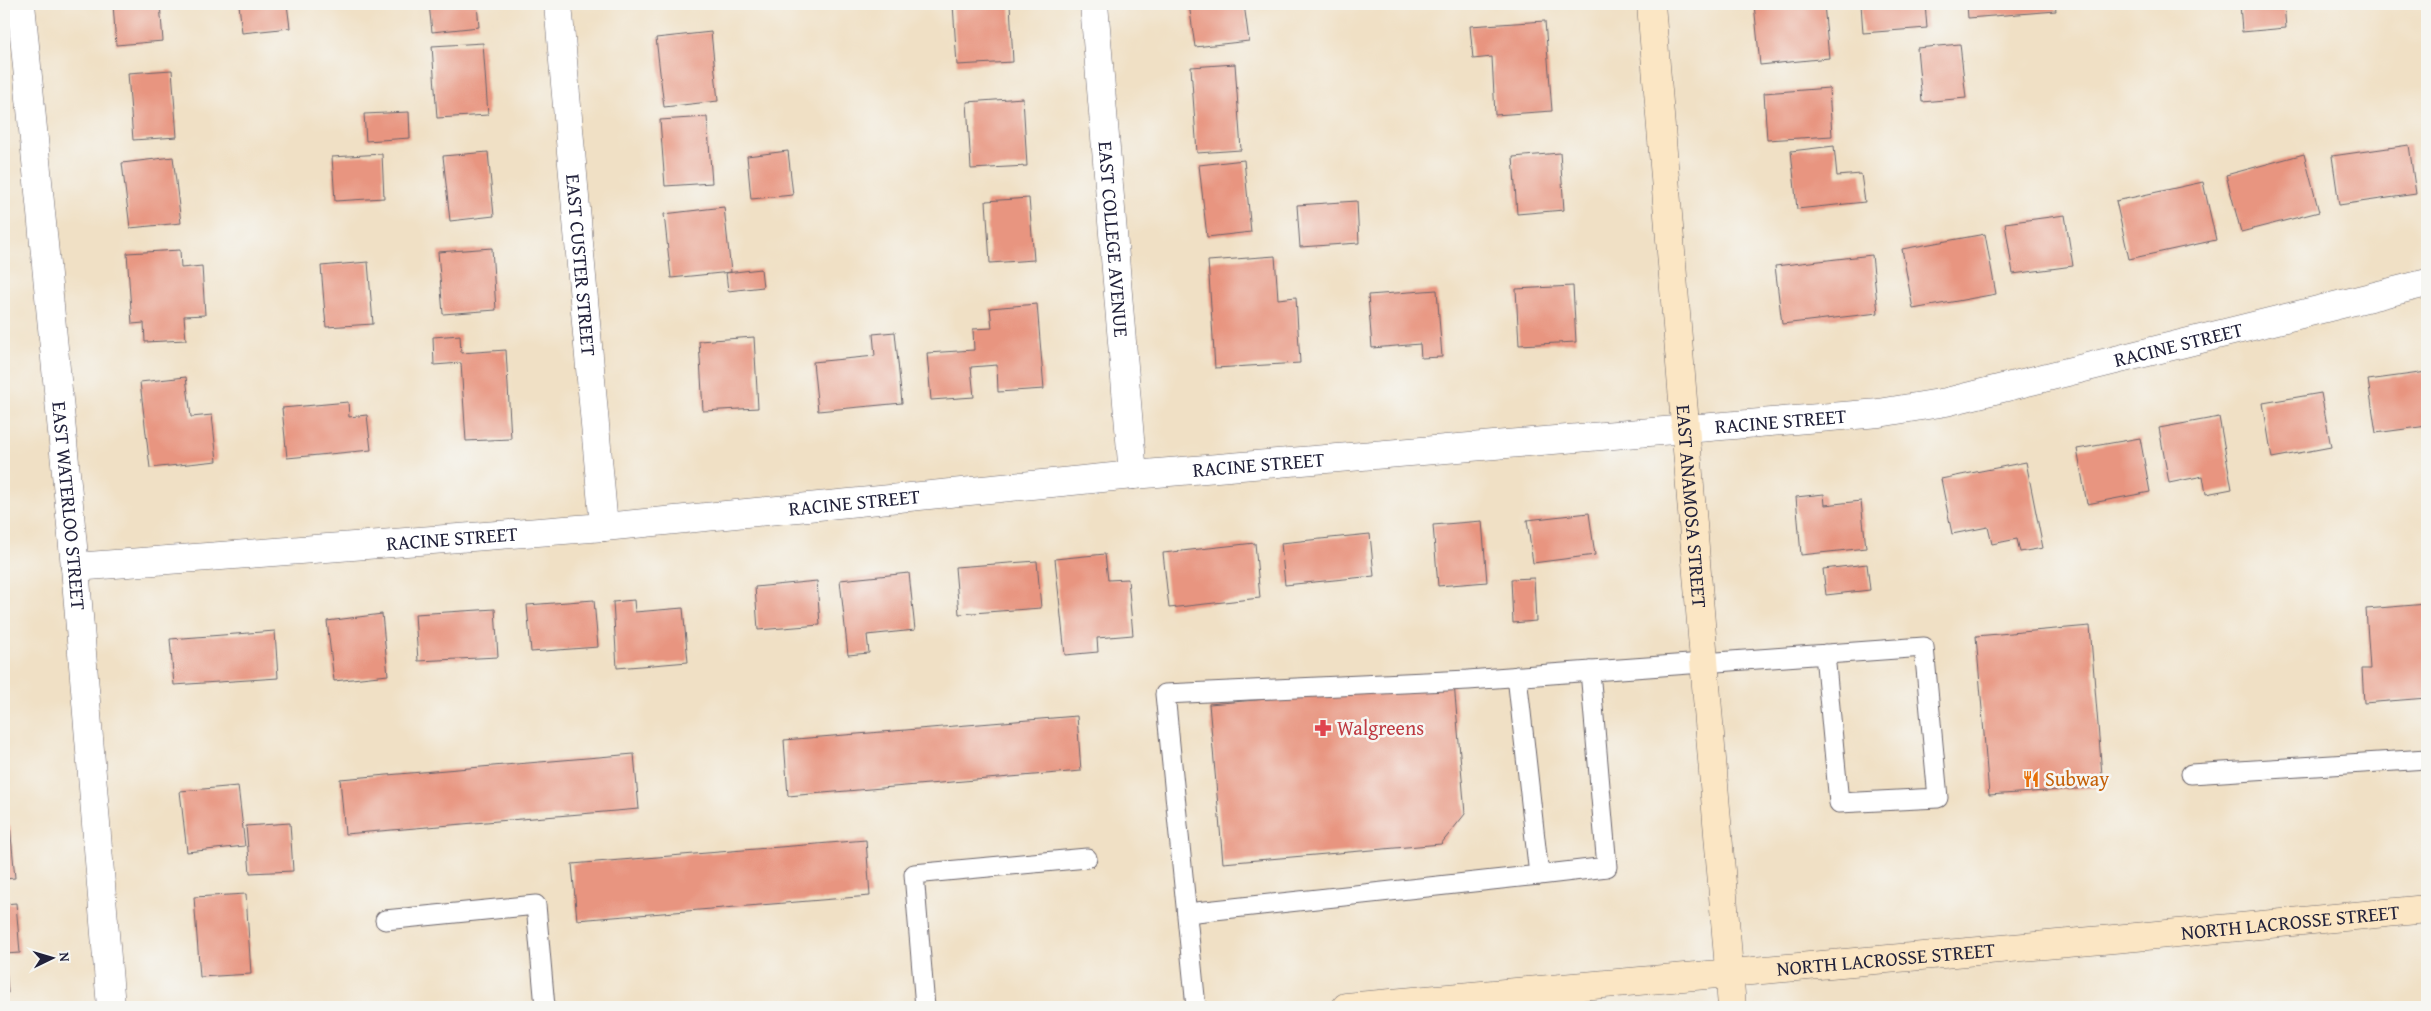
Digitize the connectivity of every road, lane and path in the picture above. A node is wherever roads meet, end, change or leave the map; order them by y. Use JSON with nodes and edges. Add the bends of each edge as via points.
{"nodes":[{"id":1,"x":20,"y":4,"type":"edge"},
{"id":2,"x":558,"y":4,"type":"edge"},
{"id":3,"x":1094,"y":4,"type":"edge"},
{"id":4,"x":1651,"y":4,"type":"edge"},
{"id":5,"x":2427,"y":282,"type":"edge"},
{"id":6,"x":1687,"y":430,"type":"junction"},
{"id":7,"x":1133,"y":475,"type":"junction"},
{"id":8,"x":604,"y":527,"type":"junction"},
{"id":9,"x":75,"y":566,"type":"junction"},
{"id":10,"x":1826,"y":654,"type":"junction"},
{"id":11,"x":1704,"y":662,"type":"junction"},
{"id":12,"x":1590,"y":671,"type":"junction"},
{"id":13,"x":1517,"y":676,"type":"junction"},
{"id":14,"x":2427,"y":758,"type":"edge"},
{"id":15,"x":2191,"y":774,"type":"dead end"},
{"id":16,"x":1087,"y":858,"type":"dead end"},
{"id":17,"x":1539,"y":875,"type":"junction"},
{"id":18,"x":2427,"y":908,"type":"edge"},
{"id":19,"x":1187,"y":913,"type":"junction"},
{"id":20,"x":385,"y":920,"type":"dead end"},
{"id":21,"x":1729,"y":973,"type":"junction"},
{"id":22,"x":111,"y":1007,"type":"edge"},
{"id":23,"x":545,"y":1007,"type":"edge"},
{"id":24,"x":925,"y":1007,"type":"edge"},
{"id":25,"x":1196,"y":1007,"type":"edge"},
{"id":26,"x":1346,"y":1007,"type":"edge"},
{"id":27,"x":1732,"y":1007,"type":"edge"}],
"edges":[{"from":1,"to":9,"type":"street","name":"EAST WATERLOO STREET"},
{"from":2,"to":8,"type":"street","name":"EAST CUSTER STREET"},
{"from":3,"to":7,"type":"street","name":"EAST COLLEGE AVENUE"},
{"from":4,"to":6,"type":"main road","name":"EAST ANAMOSA STREET"},
{"from":5,"to":6,"type":"street","name":"RACINE STREET","via":[[1946,402],[1879,413]]},
{"from":6,"to":7,"type":"street","name":"RACINE STREET"},
{"from":6,"to":11,"type":"main road","name":"EAST ANAMOSA STREET"},
{"from":7,"to":8,"type":"street","name":"RACINE STREET"},
{"from":8,"to":9,"type":"street","name":"RACINE STREET"},
{"from":9,"to":22,"type":"street","name":"EAST WATERLOO STREET"},
{"from":10,"to":10,"type":"lane","via":[[1924,647],[1938,798],[1839,803]]},
{"from":10,"to":11,"type":"lane"},
{"from":11,"to":12,"type":"lane"},
{"from":11,"to":21,"type":"main road","name":"EAST ANAMOSA STREET"},
{"from":12,"to":13,"type":"lane"},
{"from":12,"to":17,"type":"lane","via":[[1607,867]]},
{"from":13,"to":17,"type":"lane"},
{"from":13,"to":19,"type":"lane","via":[[1165,694]]},
{"from":14,"to":15,"type":"lane"},
{"from":16,"to":24,"type":"lane","via":[[914,874]]},
{"from":17,"to":19,"type":"lane"},
{"from":18,"to":21,"type":"main road","name":"NORTH LACROSSE STREET"},
{"from":19,"to":25,"type":"lane"},
{"from":20,"to":23,"type":"lane","via":[[536,905]]},
{"from":21,"to":26,"type":"main road","name":"NORTH LACROSSE STREET"},
{"from":21,"to":27,"type":"main road","name":"EAST ANAMOSA STREET"}]}
